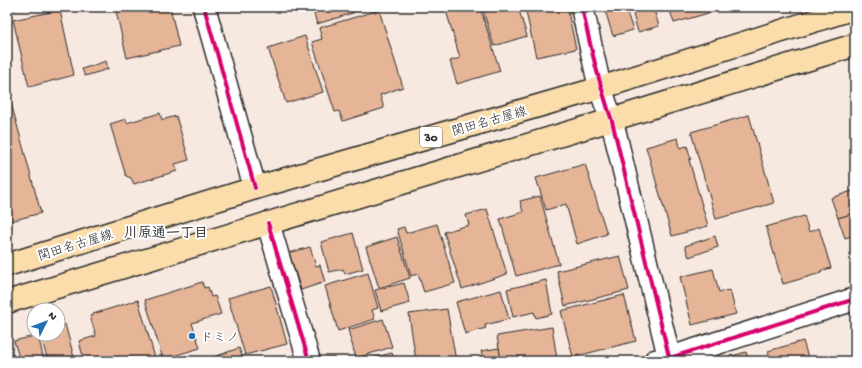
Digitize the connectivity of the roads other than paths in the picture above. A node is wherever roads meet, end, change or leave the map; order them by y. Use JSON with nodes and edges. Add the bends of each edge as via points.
{"nodes":[{"id":1,"x":204,"y":7,"type":"edge"},
{"id":2,"x":582,"y":7,"type":"edge"},
{"id":3,"x":855,"y":8,"type":"edge"},
{"id":4,"x":855,"y":46,"type":"edge"},
{"id":5,"x":600,"y":88,"type":"junction"},
{"id":6,"x":612,"y":121,"type":"junction"},
{"id":7,"x":255,"y":188,"type":"junction"},
{"id":8,"x":268,"y":222,"type":"junction"},
{"id":9,"x":7,"y":265,"type":"edge"},
{"id":10,"x":855,"y":299,"type":"edge"},
{"id":11,"x":7,"y":302,"type":"edge"},
{"id":12,"x":665,"y":360,"type":"edge"},
{"id":13,"x":309,"y":361,"type":"edge"}],
"edges":[{"from":1,"to":7,"type":"street"},
{"from":2,"to":5,"type":"street"},
{"from":3,"to":5,"type":"main road","name":"関田名古屋線","number":"30"},
{"from":4,"to":6,"type":"main road"},
{"from":5,"to":6,"type":"street"},
{"from":5,"to":7,"type":"main road","name":"関田名古屋線","number":"30"},
{"from":6,"to":8,"type":"main road"},
{"from":6,"to":12,"type":"street"},
{"from":7,"to":9,"type":"main road","name":"関田名古屋線","number":"30"},
{"from":8,"to":11,"type":"main road"},
{"from":8,"to":13,"type":"street"},
{"from":10,"to":12,"type":"street"}]}
